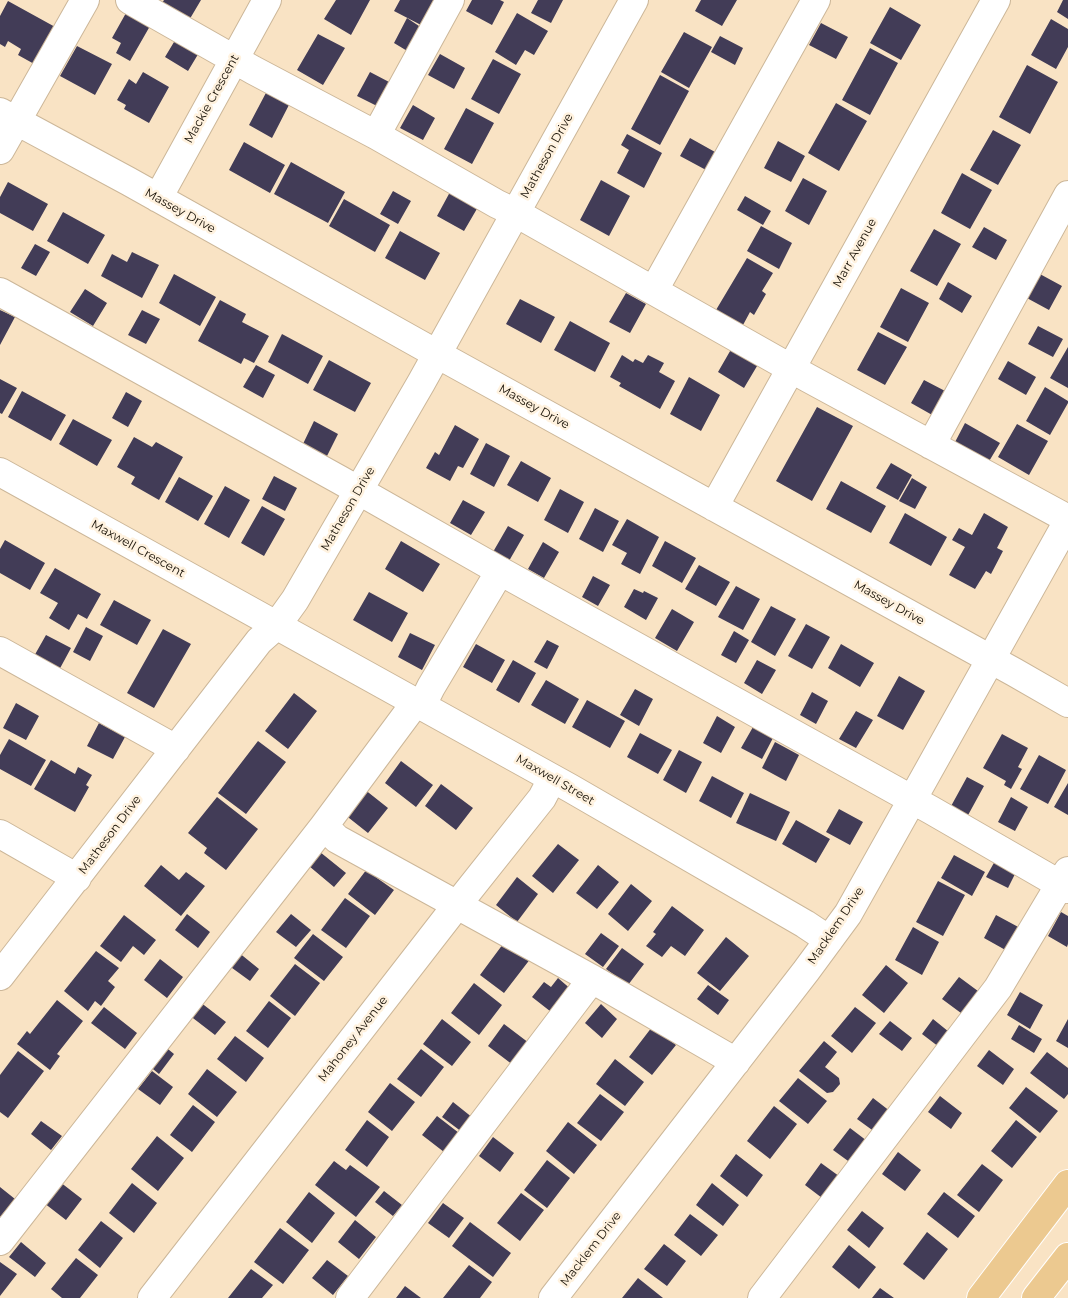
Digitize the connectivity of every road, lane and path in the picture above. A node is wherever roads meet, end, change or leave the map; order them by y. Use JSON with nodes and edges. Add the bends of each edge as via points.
{"nodes":[{"id":1,"x":85,"y":0,"type":"edge"},
{"id":2,"x":130,"y":0,"type":"edge"},
{"id":3,"x":267,"y":0,"type":"edge"},
{"id":4,"x":450,"y":0,"type":"edge"},
{"id":5,"x":634,"y":0,"type":"edge"},
{"id":6,"x":816,"y":0,"type":"edge"},
{"id":7,"x":996,"y":0,"type":"edge"},
{"id":8,"x":234,"y":59,"type":"junction"},
{"id":9,"x":8,"y":117,"type":"edge"},
{"id":10,"x":376,"y":135,"type":"junction"},
{"id":11,"x":0,"y":150,"type":"edge"},
{"id":12,"x":1068,"y":195,"type":"edge"},
{"id":13,"x":158,"y":198,"type":"junction"},
{"id":14,"x":516,"y":213,"type":"junction"},
{"id":15,"x":654,"y":290,"type":"junction"},
{"id":16,"x":0,"y":292,"type":"edge"},
{"id":17,"x":437,"y":354,"type":"junction"},
{"id":18,"x":791,"y":368,"type":"junction"},
{"id":19,"x":931,"y":445,"type":"junction"},
{"id":20,"x":0,"y":472,"type":"edge"},
{"id":21,"x":359,"y":491,"type":"junction"},
{"id":22,"x":714,"y":507,"type":"junction"},
{"id":23,"x":1068,"y":520,"type":"edge"},
{"id":24,"x":500,"y":571,"type":"junction"},
{"id":25,"x":277,"y":625,"type":"junction"},
{"id":26,"x":0,"y":652,"type":"edge"},
{"id":27,"x":991,"y":659,"type":"junction"},
{"id":28,"x":1068,"y":703,"type":"edge"},
{"id":29,"x":419,"y":704,"type":"junction"},
{"id":30,"x":176,"y":749,"type":"junction"},
{"id":31,"x":552,"y":779,"type":"junction"},
{"id":32,"x":912,"y":800,"type":"junction"},
{"id":33,"x":324,"y":826,"type":"junction"},
{"id":34,"x":0,"y":834,"type":"edge"},
{"id":35,"x":77,"y":878,"type":"junction"},
{"id":36,"x":1065,"y":882,"type":"edge"},
{"id":37,"x":457,"y":905,"type":"junction"},
{"id":38,"x":829,"y":940,"type":"junction"},
{"id":39,"x":0,"y":976,"type":"edge"},
{"id":40,"x":592,"y":979,"type":"junction"},
{"id":41,"x":736,"y":1062,"type":"junction"},
{"id":42,"x":1068,"y":1184,"type":"edge"},
{"id":43,"x":0,"y":1241,"type":"edge"},
{"id":44,"x":1068,"y":1257,"type":"edge"},
{"id":45,"x":152,"y":1298,"type":"edge"},
{"id":46,"x":350,"y":1298,"type":"edge"},
{"id":47,"x":553,"y":1298,"type":"edge"},
{"id":48,"x":762,"y":1298,"type":"edge"},
{"id":49,"x":981,"y":1298,"type":"edge"},
{"id":50,"x":1036,"y":1298,"type":"edge"}],
"edges":[{"from":1,"to":9,"type":"street"},
{"from":2,"to":8,"type":"street"},
{"from":3,"to":8,"type":"street","name":"Mackie Crescent"},
{"from":4,"to":10,"type":"street"},
{"from":5,"to":14,"type":"street","name":"Matheson Drive"},
{"from":6,"to":15,"type":"street"},
{"from":7,"to":18,"type":"street","name":"Marr Avenue"},
{"from":8,"to":10,"type":"street"},
{"from":8,"to":13,"type":"street","name":"Mackie Crescent"},
{"from":9,"to":11,"type":"street"},
{"from":9,"to":13,"type":"street","name":"Massey Drive"},
{"from":10,"to":14,"type":"street"},
{"from":12,"to":19,"type":"street"},
{"from":13,"to":17,"type":"street","name":"Massey Drive"},
{"from":14,"to":15,"type":"street"},
{"from":14,"to":17,"type":"street","name":"Matheson Drive"},
{"from":15,"to":18,"type":"street"},
{"from":16,"to":21,"type":"street"},
{"from":17,"to":21,"type":"street","name":"Matheson Drive"},
{"from":17,"to":22,"type":"street","name":"Massey Drive"},
{"from":18,"to":19,"type":"street"},
{"from":18,"to":22,"type":"street","name":"Marr Avenue"},
{"from":19,"to":23,"type":"street"},
{"from":20,"to":25,"type":"street","name":"Maxwell Crescent"},
{"from":21,"to":24,"type":"street"},
{"from":21,"to":25,"type":"street","name":"Matheson Drive"},
{"from":22,"to":27,"type":"street","name":"Massey Drive"},
{"from":23,"to":27,"type":"street","name":"Macklem Drive"},
{"from":24,"to":29,"type":"street"},
{"from":24,"to":32,"type":"street"},
{"from":25,"to":29,"type":"street","name":"Maxwell Street"},
{"from":25,"to":30,"type":"street","name":"Matheson Drive","via":[[259,640]]},
{"from":26,"to":30,"type":"street"},
{"from":27,"to":28,"type":"street","name":"Massey Drive"},
{"from":27,"to":32,"type":"street","name":"Macklem Drive"},
{"from":29,"to":31,"type":"street","name":"Maxwell Street"},
{"from":29,"to":33,"type":"street"},
{"from":30,"to":35,"type":"street","name":"Matheson Drive"},
{"from":31,"to":37,"type":"street","name":"Mahoney Avenue","via":[[542,798]]},
{"from":31,"to":38,"type":"street","name":"Maxwell Street"},
{"from":32,"to":36,"type":"street"},
{"from":32,"to":38,"type":"street","name":"Macklem Drive","via":[[848,914]]},
{"from":33,"to":37,"type":"street","via":[[337,839]]},
{"from":33,"to":43,"type":"street"},
{"from":34,"to":35,"type":"street"},
{"from":35,"to":39,"type":"street","name":"Matheson Drive"},
{"from":36,"to":48,"type":"street","via":[[998,988]]},
{"from":37,"to":40,"type":"street"},
{"from":37,"to":45,"type":"street","name":"Mahoney Avenue"},
{"from":38,"to":41,"type":"street","name":"Macklem Drive"},
{"from":40,"to":41,"type":"street"},
{"from":40,"to":46,"type":"street"},
{"from":41,"to":47,"type":"street","name":"Macklem Drive"},
{"from":42,"to":49,"type":"main road"},
{"from":44,"to":50,"type":"main road"}]}
